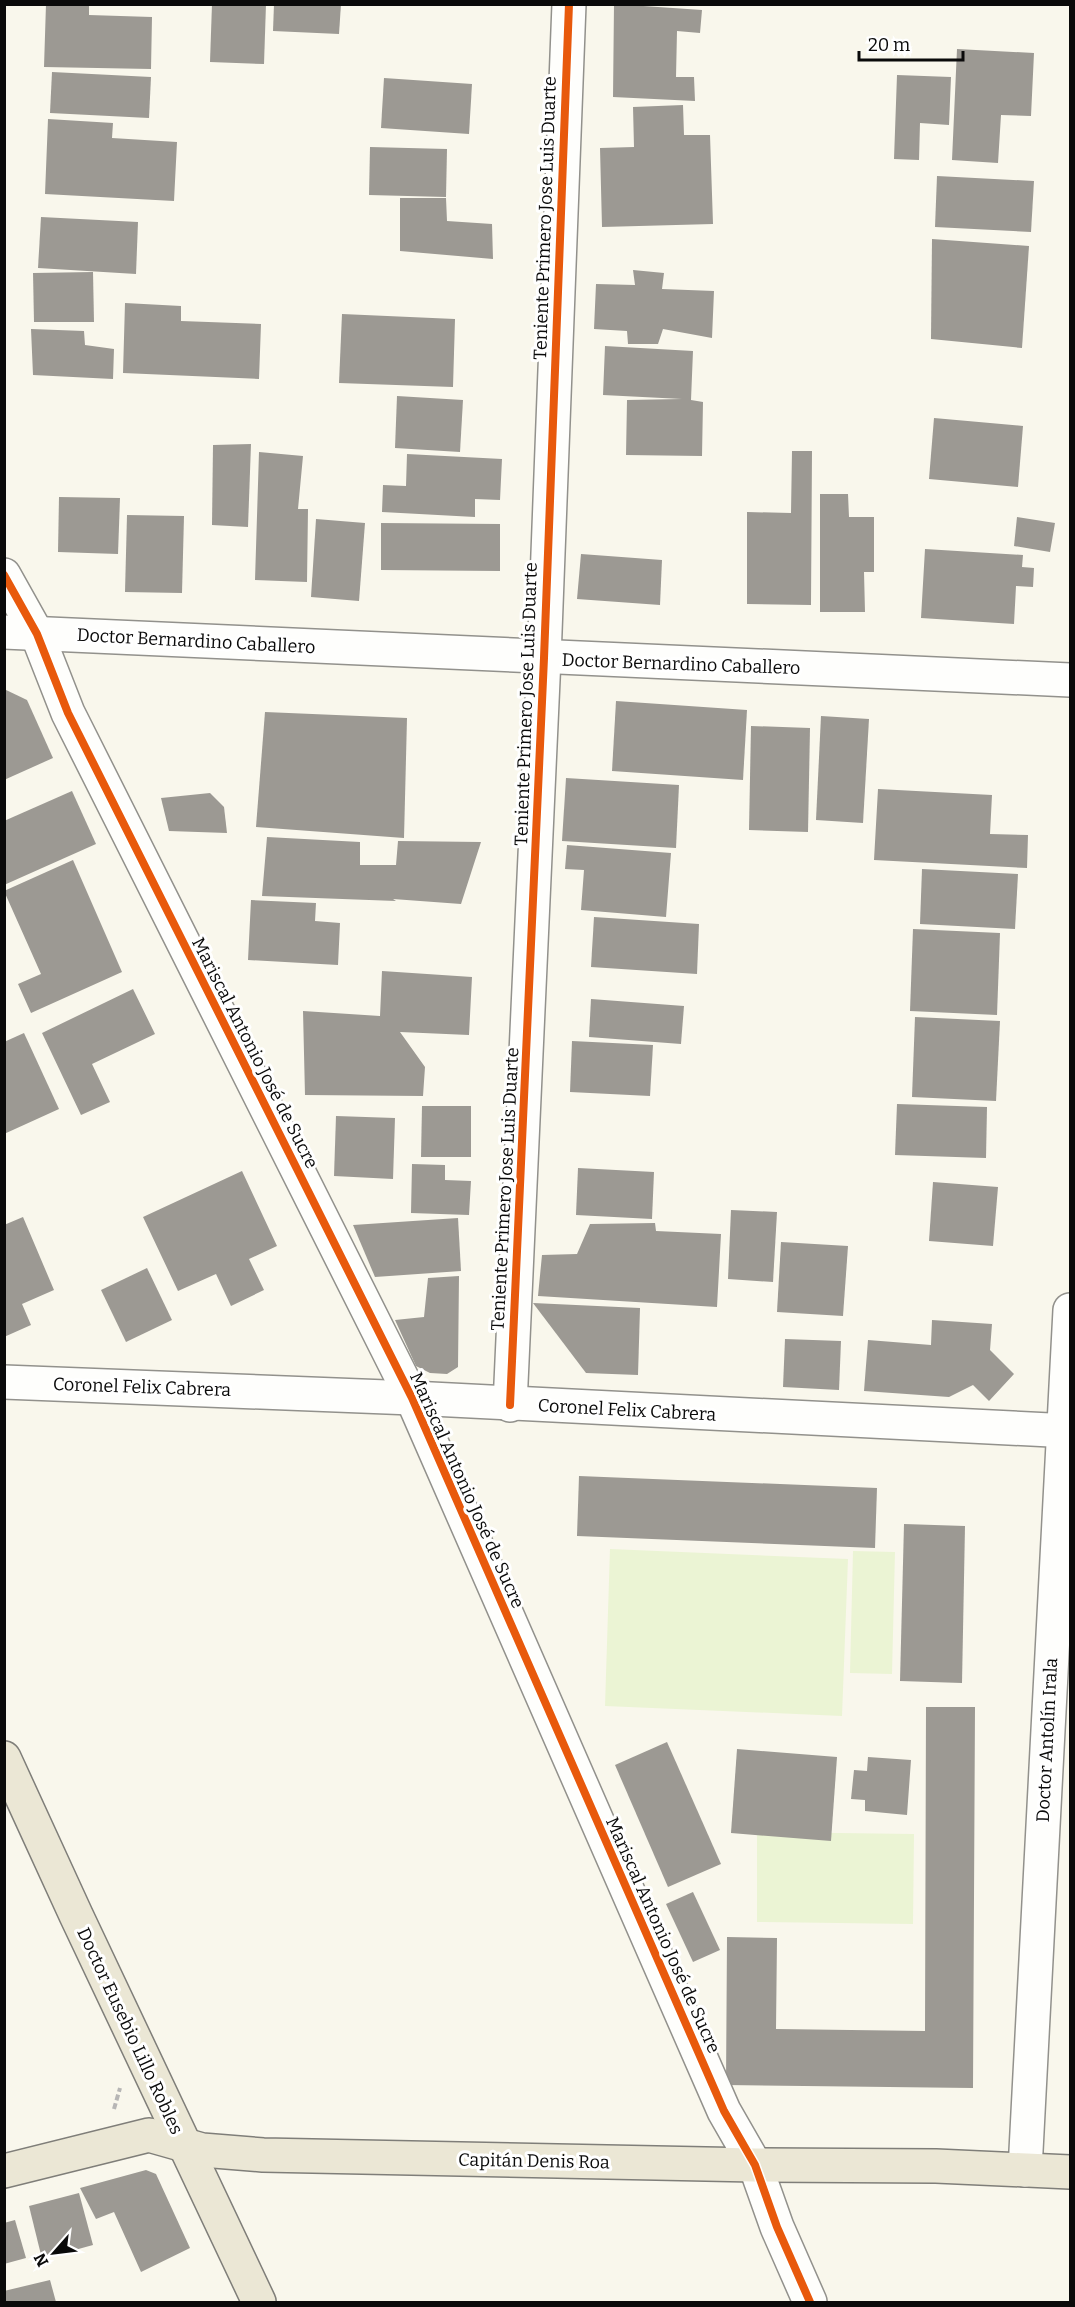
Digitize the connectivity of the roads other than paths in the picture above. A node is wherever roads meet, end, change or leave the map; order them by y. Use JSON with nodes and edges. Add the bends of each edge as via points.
{"nodes":[{"id":1,"x":569,"y":4,"type":"edge"},
{"id":2,"x":4,"y":575,"type":"edge"},
{"id":3,"x":4,"y":632,"type":"edge"},
{"id":4,"x":37,"y":634,"type":"junction"},
{"id":5,"x":544,"y":658,"type":"junction"},
{"id":6,"x":1071,"y":680,"type":"edge"},
{"id":7,"x":1071,"y":1310,"type":"edge"},
{"id":8,"x":4,"y":1382,"type":"edge"},
{"id":9,"x":412,"y":1398,"type":"junction"},
{"id":10,"x":510,"y":1405,"type":"junction"},
{"id":11,"x":1067,"y":1431,"type":"edge"},
{"id":12,"x":4,"y":1758,"type":"edge"},
{"id":13,"x":183,"y":2145,"type":"junction"},
{"id":14,"x":755,"y":2165,"type":"junction"},
{"id":15,"x":4,"y":2170,"type":"edge"},
{"id":16,"x":1025,"y":2170,"type":"junction"},
{"id":17,"x":1071,"y":2172,"type":"edge"},
{"id":18,"x":259,"y":2302,"type":"edge"},
{"id":19,"x":810,"y":2302,"type":"edge"}],
"edges":[{"from":1,"to":5,"type":"street","name":"Teniente Primero Jose Luis Duarte"},
{"from":2,"to":4,"type":"street","name":"Mariscal Antonio José de Sucre"},
{"from":3,"to":4,"type":"street","name":"Doctor Bernardino Caballero"},
{"from":4,"to":5,"type":"street","name":"Doctor Bernardino Caballero"},
{"from":4,"to":9,"type":"street","name":"Mariscal Antonio José de Sucre","via":[[68,713]]},
{"from":5,"to":6,"type":"street","name":"Doctor Bernardino Caballero"},
{"from":5,"to":10,"type":"street","name":"Teniente Primero Jose Luis Duarte"},
{"from":7,"to":11,"type":"street","name":"Doctor Antolín Irala"},
{"from":8,"to":9,"type":"street","name":"Coronel Felix Cabrera"},
{"from":9,"to":10,"type":"street","name":"Coronel Felix Cabrera"},
{"from":9,"to":14,"type":"street","name":"Mariscal Antonio José de Sucre","via":[[724,2111]]},
{"from":10,"to":11,"type":"street","name":"Coronel Felix Cabrera"},
{"from":11,"to":16,"type":"street","name":"Doctor Antolín Irala"},
{"from":12,"to":13,"type":"main road","name":"Doctor Eusebio Lillo Robles"},
{"from":13,"to":14,"type":"main road","name":"Capitán Denis Roa","via":[[263,2155]]},
{"from":13,"to":15,"type":"main road","name":"Capitán Denis Roa","via":[[149,2135]]},
{"from":13,"to":18,"type":"main road","name":"Doctor Eusebio Lillo Robles"},
{"from":14,"to":16,"type":"main road","name":"Capitán Denis Roa"},
{"from":14,"to":19,"type":"street","name":"Mariscal Antonio José de Sucre"},
{"from":16,"to":17,"type":"main road","name":"Capitán Denis Roa"}]}
